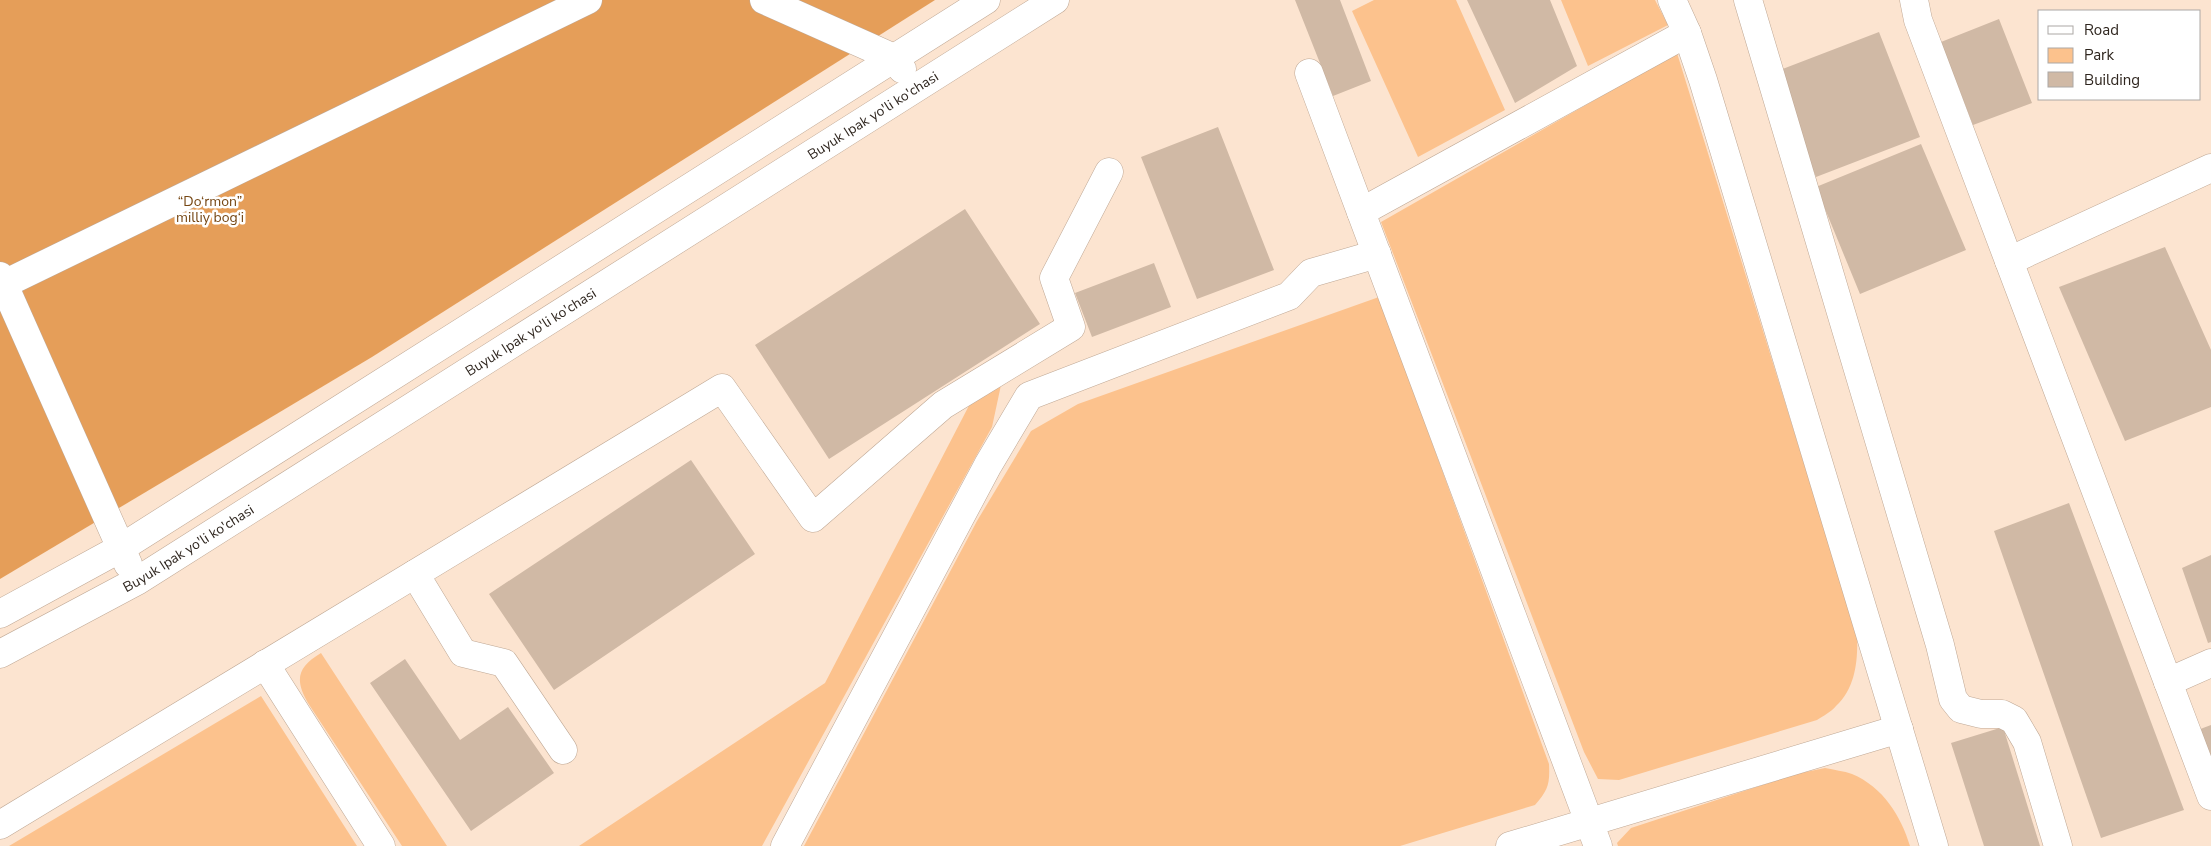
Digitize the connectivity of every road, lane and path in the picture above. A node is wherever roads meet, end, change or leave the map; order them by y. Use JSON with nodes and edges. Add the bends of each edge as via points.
{"nodes":[{"id":1,"x":588,"y":0,"type":"edge"},
{"id":2,"x":764,"y":0,"type":"edge"},
{"id":3,"x":986,"y":0,"type":"edge"},
{"id":4,"x":1055,"y":0,"type":"edge"},
{"id":5,"x":1672,"y":0,"type":"edge"},
{"id":6,"x":1748,"y":0,"type":"edge"},
{"id":7,"x":1914,"y":0,"type":"edge"},
{"id":8,"x":1687,"y":34,"type":"junction"},
{"id":9,"x":894,"y":58,"type":"junction"},
{"id":10,"x":1309,"y":73,"type":"dead end"},
{"id":11,"x":916,"y":88,"type":"junction"},
{"id":12,"x":2211,"y":168,"type":"edge"},
{"id":13,"x":1109,"y":172,"type":"dead end"},
{"id":14,"x":1361,"y":212,"type":"junction"},
{"id":15,"x":1377,"y":254,"type":"junction"},
{"id":16,"x":2009,"y":261,"type":"junction"},
{"id":17,"x":1,"y":282,"type":"edge"},
{"id":18,"x":120,"y":548,"type":"junction"},
{"id":19,"x":415,"y":574,"type":"junction"},
{"id":20,"x":137,"y":581,"type":"junction"},
{"id":21,"x":0,"y":614,"type":"edge"},
{"id":22,"x":0,"y":654,"type":"edge"},
{"id":23,"x":2211,"y":663,"type":"edge"},
{"id":24,"x":265,"y":664,"type":"junction"},
{"id":25,"x":2168,"y":682,"type":"junction"},
{"id":26,"x":1899,"y":729,"type":"junction"},
{"id":27,"x":563,"y":750,"type":"dead end"},
{"id":28,"x":2211,"y":796,"type":"edge"},
{"id":29,"x":0,"y":825,"type":"edge"},
{"id":30,"x":1594,"y":834,"type":"edge"},
{"id":31,"x":381,"y":846,"type":"edge"},
{"id":32,"x":785,"y":846,"type":"edge"},
{"id":33,"x":1510,"y":846,"type":"edge"},
{"id":34,"x":1934,"y":846,"type":"edge"},
{"id":35,"x":2058,"y":846,"type":"edge"}],
"edges":[{"from":1,"to":17,"type":"street"},
{"from":2,"to":9,"type":"street"},
{"from":3,"to":9,"type":"street"},
{"from":4,"to":11,"type":"street","name":"Buyuk Ipak yo'li ko'chasi"},
{"from":5,"to":8,"type":"street"},
{"from":6,"to":35,"type":"street","via":[[1938,636],[1953,699],[1961,709],[1981,714],[2002,714],[2014,720],[2027,742]]},
{"from":7,"to":16,"type":"street","via":[[1918,20]]},
{"from":8,"to":14,"type":"street"},
{"from":8,"to":26,"type":"street"},
{"from":9,"to":11,"type":"street"},
{"from":9,"to":18,"type":"street"},
{"from":10,"to":14,"type":"street"},
{"from":11,"to":20,"type":"street","name":"Buyuk Ipak yo'li ko'chasi"},
{"from":12,"to":16,"type":"street"},
{"from":13,"to":19,"type":"street","via":[[1054,278],[1071,327],[942,405],[813,518],[722,388]]},
{"from":14,"to":15,"type":"street"},
{"from":15,"to":30,"type":"street"},
{"from":15,"to":32,"type":"street","via":[[1311,273],[1289,296],[1029,396],[988,465]]},
{"from":16,"to":25,"type":"street"},
{"from":17,"to":18,"type":"street"},
{"from":18,"to":20,"type":"street"},
{"from":18,"to":21,"type":"street"},
{"from":19,"to":24,"type":"street"},
{"from":19,"to":27,"type":"street","via":[[463,654],[504,663]]},
{"from":20,"to":22,"type":"street","name":"Buyuk Ipak yo'li ko'chasi"},
{"from":23,"to":25,"type":"street"},
{"from":24,"to":29,"type":"street"},
{"from":24,"to":31,"type":"street"},
{"from":25,"to":28,"type":"street"},
{"from":26,"to":30,"type":"street"},
{"from":26,"to":34,"type":"street"},
{"from":30,"to":33,"type":"street"}]}
